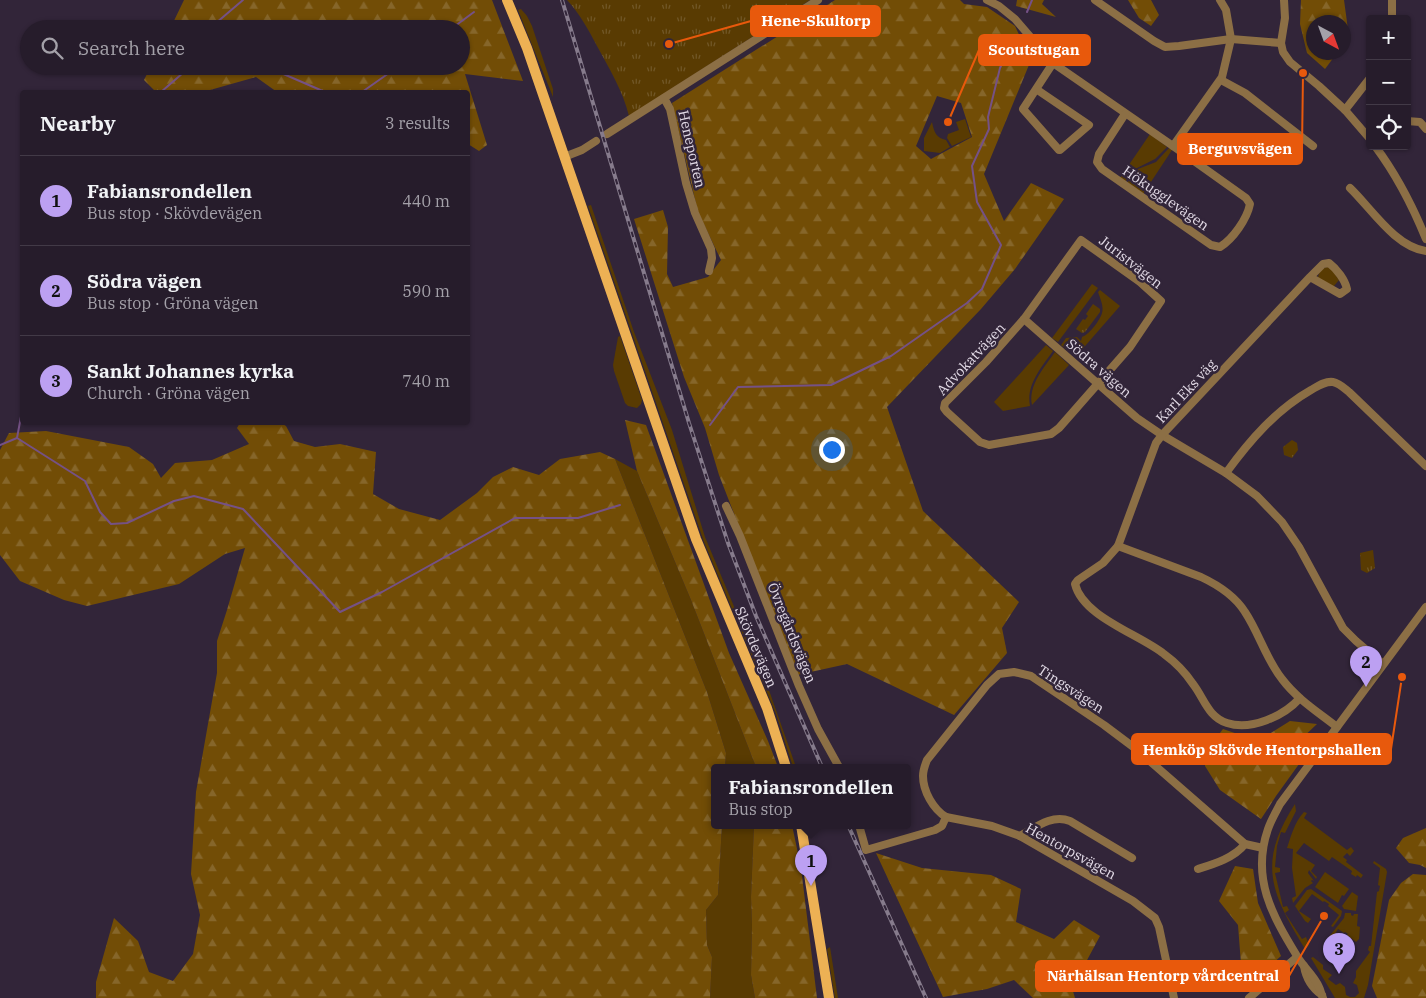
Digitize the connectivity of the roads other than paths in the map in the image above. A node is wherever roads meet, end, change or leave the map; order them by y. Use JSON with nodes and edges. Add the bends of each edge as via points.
{"nodes":[{"id":1,"x":507,"y":0,"type":"edge"},
{"id":2,"x":818,"y":0,"type":"edge"},
{"id":3,"x":987,"y":0,"type":"edge"},
{"id":4,"x":1095,"y":0,"type":"edge"},
{"id":5,"x":1220,"y":0,"type":"edge"},
{"id":6,"x":1284,"y":0,"type":"edge"},
{"id":7,"x":1392,"y":0,"type":"edge"},
{"id":8,"x":1392,"y":15,"type":"edge"},
{"id":9,"x":1231,"y":39,"type":"junction"},
{"id":10,"x":1281,"y":43,"type":"junction"},
{"id":11,"x":1053,"y":63,"type":"junction"},
{"id":12,"x":1221,"y":80,"type":"junction"},
{"id":13,"x":1366,"y":83,"type":"edge"},
{"id":14,"x":1036,"y":88,"type":"junction"},
{"id":15,"x":664,"y":98,"type":"junction"},
{"id":16,"x":1345,"y":110,"type":"junction"},
{"id":17,"x":1126,"y":114,"type":"junction"},
{"id":18,"x":1411,"y":121,"type":"edge"},
{"id":19,"x":1426,"y":129,"type":"edge"},
{"id":20,"x":607,"y":134,"type":"dead end"},
{"id":21,"x":1366,"y":134,"type":"edge"},
{"id":22,"x":596,"y":141,"type":"dead end"},
{"id":23,"x":1173,"y":146,"type":"junction"},
{"id":24,"x":1313,"y":146,"type":"dead end"},
{"id":25,"x":1378,"y":150,"type":"edge"},
{"id":26,"x":564,"y":157,"type":"junction"},
{"id":27,"x":1350,"y":188,"type":"dead end"},
{"id":28,"x":1426,"y":240,"type":"edge"},
{"id":29,"x":1426,"y":252,"type":"edge"},
{"id":30,"x":709,"y":271,"type":"dead end"},
{"id":31,"x":1310,"y":277,"type":"junction"},
{"id":32,"x":1024,"y":319,"type":"junction"},
{"id":33,"x":1097,"y":383,"type":"junction"},
{"id":34,"x":1162,"y":435,"type":"junction"},
{"id":35,"x":1426,"y":466,"type":"edge"},
{"id":36,"x":1226,"y":473,"type":"junction"},
{"id":37,"x":726,"y":506,"type":"dead end"},
{"id":38,"x":1118,"y":546,"type":"junction"},
{"id":39,"x":1426,"y":607,"type":"edge"},
{"id":40,"x":1383,"y":664,"type":"junction"},
{"id":41,"x":1300,"y":698,"type":"junction"},
{"id":42,"x":1336,"y":727,"type":"junction"},
{"id":43,"x":785,"y":764,"type":"edge"},
{"id":44,"x":837,"y":764,"type":"edge"},
{"id":45,"x":946,"y":817,"type":"junction"},
{"id":46,"x":802,"y":829,"type":"edge"},
{"id":47,"x":860,"y":829,"type":"edge"},
{"id":48,"x":1020,"y":836,"type":"junction"},
{"id":49,"x":1245,"y":844,"type":"junction"},
{"id":50,"x":1263,"y":848,"type":"junction"},
{"id":51,"x":1132,"y":858,"type":"dead end"},
{"id":52,"x":1198,"y":869,"type":"dead end"},
{"id":53,"x":1297,"y":957,"type":"junction"},
{"id":54,"x":1322,"y":997,"type":"edge"},
{"id":55,"x":829,"y":998,"type":"edge"},
{"id":56,"x":1174,"y":998,"type":"edge"},
{"id":57,"x":1249,"y":998,"type":"edge"}],
"edges":[{"from":1,"to":26,"type":"main road","name":"Skövdevägen"},
{"from":2,"to":15,"type":"street"},
{"from":3,"to":11,"type":"street","via":[[1015,19]]},
{"from":4,"to":9,"type":"street","via":[[1165,47]]},
{"from":5,"to":9,"type":"street","via":[[1227,14]]},
{"from":6,"to":10,"type":"street"},
{"from":7,"to":8,"type":"street"},
{"from":9,"to":10,"type":"street"},
{"from":9,"to":12,"type":"street"},
{"from":10,"to":16,"type":"street","via":[[1290,62]]},
{"from":11,"to":14,"type":"street"},
{"from":11,"to":17,"type":"street"},
{"from":12,"to":23,"type":"street"},
{"from":12,"to":24,"type":"street","via":[[1245,93]]},
{"from":13,"to":16,"type":"street"},
{"from":14,"to":14,"type":"street","via":[[1023,109],[1060,150],[1089,125]]},
{"from":15,"to":20,"type":"street","name":"Heneporten"},
{"from":15,"to":30,"type":"street","name":"Heneporten","via":[[670,109],[690,198],[711,249]]},
{"from":16,"to":21,"type":"street"},
{"from":17,"to":23,"type":"street"},
{"from":17,"to":23,"type":"street","name":"Hökugglevägen","via":[[1098,154],[1097,162],[1102,169],[1212,245],[1228,242],[1249,212],[1250,204]]},
{"from":18,"to":19,"type":"street","via":[[1420,122]]},
{"from":22,"to":26,"type":"street"},
{"from":25,"to":28,"type":"street","via":[[1410,203]]},
{"from":26,"to":43,"type":"main road","name":"Skövdevägen","via":[[696,539],[767,708]]},
{"from":27,"to":29,"type":"street","via":[[1406,244]]},
{"from":31,"to":31,"type":"street","name":"Karl Eks väg","via":[[1323,264],[1329,263],[1347,289],[1340,294]]},
{"from":31,"to":34,"type":"street","name":"Karl Eks väg"},
{"from":32,"to":33,"type":"street","name":"Södra vägen"},
{"from":32,"to":33,"type":"street","name":"Juristvägen","via":[[1081,240],[1140,282],[1161,301],[1139,335]]},
{"from":32,"to":33,"type":"street","name":"Advokatvägen","via":[[945,402],[946,412],[980,442],[989,445],[1052,434]]},
{"from":33,"to":34,"type":"street","name":"Södra vägen"},
{"from":34,"to":36,"type":"street","name":"Södra vägen"},
{"from":34,"to":38,"type":"street","name":"Karl Eks väg","via":[[1156,443]]},
{"from":35,"to":36,"type":"street","via":[[1349,392],[1332,382],[1320,385],[1285,407],[1258,432]]},
{"from":36,"to":40,"type":"street","name":"Södra vägen","via":[[1257,496],[1282,522],[1343,628]]},
{"from":37,"to":44,"type":"street","name":"Övregårdsvägen","via":[[799,686]]},
{"from":38,"to":41,"type":"street","via":[[1201,577],[1224,590],[1244,610],[1274,667]]},
{"from":38,"to":41,"type":"street","via":[[1078,580],[1076,590],[1093,610],[1176,664],[1216,717],[1226,723],[1251,726]]},
{"from":39,"to":40,"type":"street"},
{"from":40,"to":42,"type":"street"},
{"from":41,"to":42,"type":"street"},
{"from":42,"to":50,"type":"street","via":[[1280,804],[1268,828]]},
{"from":45,"to":47,"type":"street","via":[[942,826],[935,830],[866,850]]},
{"from":45,"to":48,"type":"street","name":"Hentorpsvägen","via":[[992,826]]},
{"from":45,"to":49,"type":"street","name":"Tingsvägen","via":[[926,792],[923,774],[927,760],[987,685],[999,674],[1014,672],[1031,676],[1104,725]]},
{"from":46,"to":55,"type":"main road"},
{"from":48,"to":51,"type":"street","via":[[1062,818]]},
{"from":48,"to":56,"type":"street","name":"Hentorpsvägen","via":[[1124,896],[1155,918]]},
{"from":49,"to":50,"type":"street","name":"Tingsvägen"},
{"from":49,"to":52,"type":"street","via":[[1217,863]]},
{"from":50,"to":53,"type":"street","via":[[1262,867],[1269,907]]},
{"from":53,"to":54,"type":"street","via":[[1312,975]]},
{"from":53,"to":57,"type":"street"}]}
